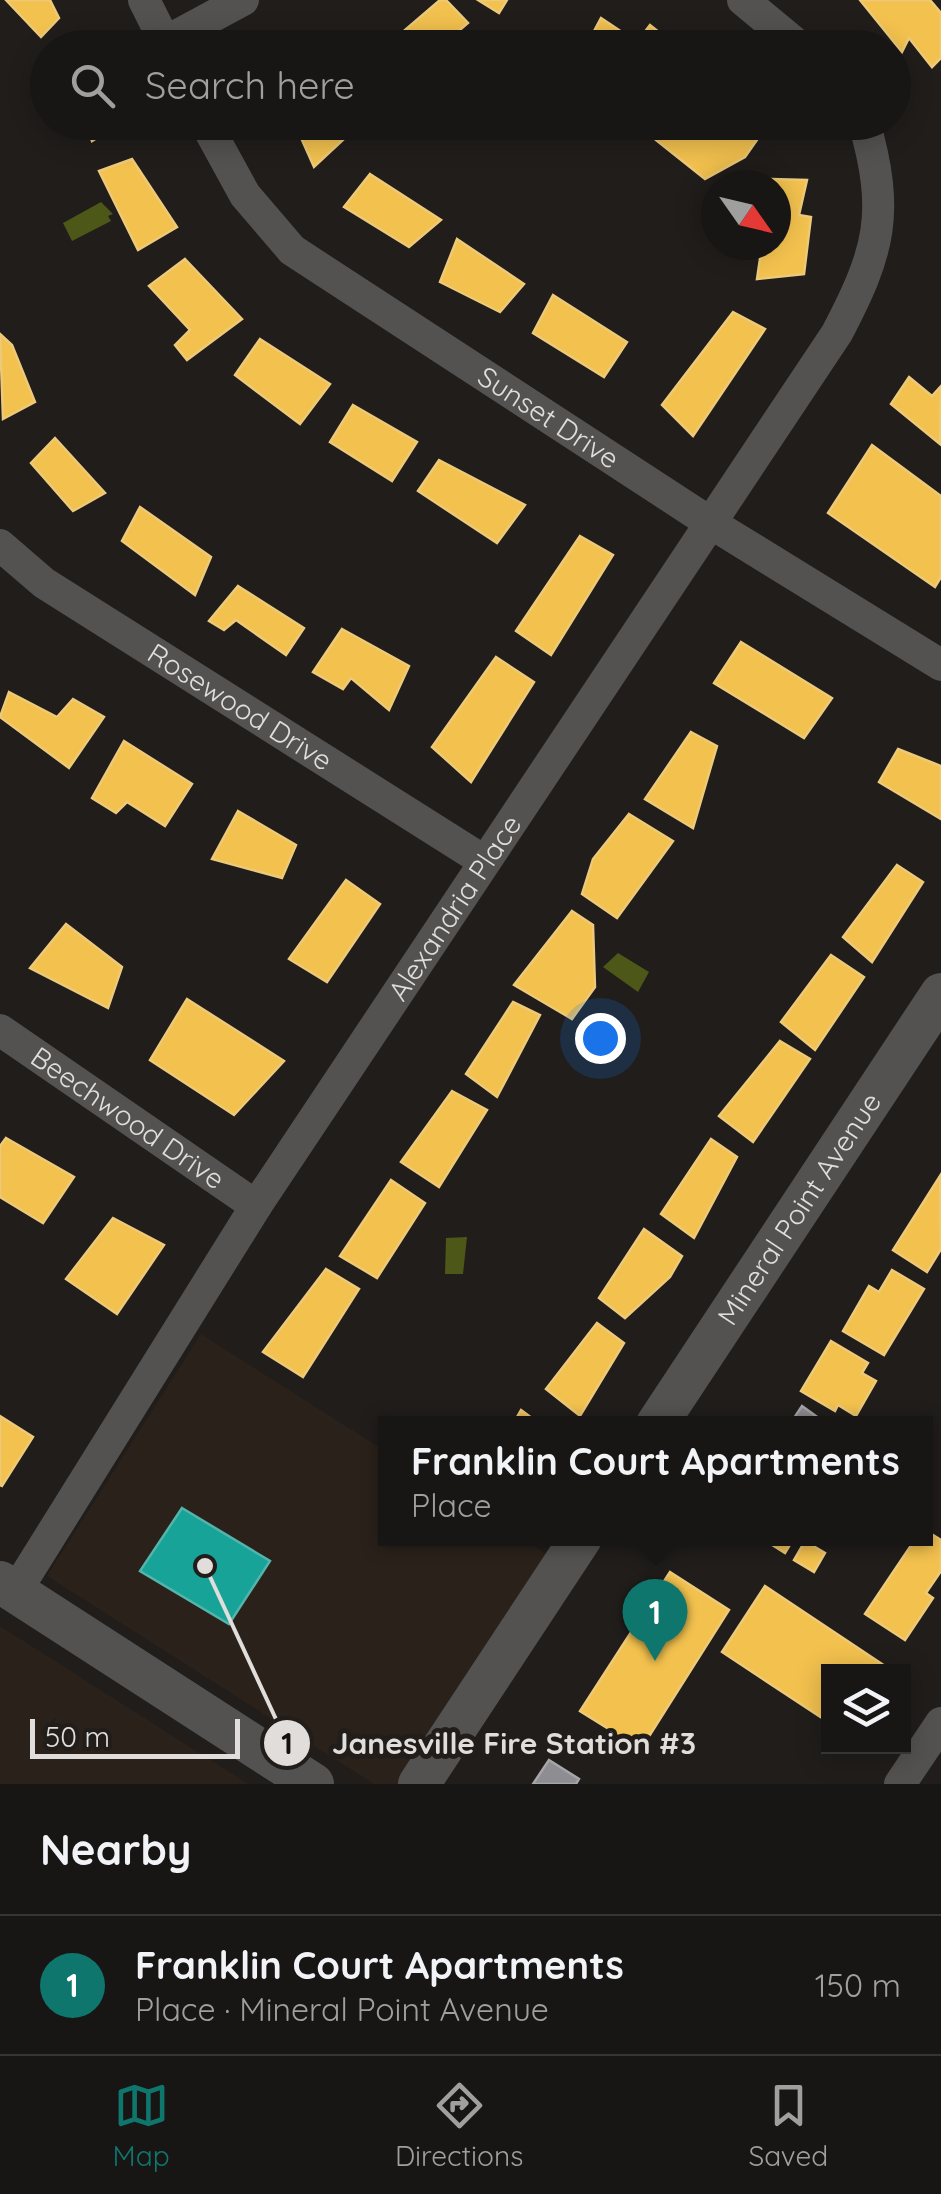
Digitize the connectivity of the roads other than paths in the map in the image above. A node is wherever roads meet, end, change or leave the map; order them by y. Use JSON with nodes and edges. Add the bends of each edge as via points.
{"nodes":[{"id":1,"x":144,"y":0,"type":"edge"},
{"id":2,"x":242,"y":0,"type":"edge"},
{"id":3,"x":743,"y":0,"type":"edge"},
{"id":4,"x":159,"y":30,"type":"edge"},
{"id":5,"x":192,"y":30,"type":"edge"},
{"id":6,"x":779,"y":30,"type":"edge"},
{"id":7,"x":214,"y":140,"type":"edge"},
{"id":8,"x":869,"y":140,"type":"edge"},
{"id":9,"x":709,"y":522,"type":"junction"},
{"id":10,"x":0,"y":546,"type":"edge"},
{"id":11,"x":941,"y":665,"type":"edge"},
{"id":12,"x":484,"y":861,"type":"junction"},
{"id":13,"x":941,"y":994,"type":"edge"},
{"id":14,"x":0,"y":1030,"type":"edge"},
{"id":15,"x":256,"y":1206,"type":"junction"},
{"id":16,"x":662,"y":1416,"type":"edge"},
{"id":17,"x":576,"y":1546,"type":"edge"},
{"id":18,"x":8,"y":1586,"type":"edge"},
{"id":19,"x":941,"y":1724,"type":"edge"},
{"id":20,"x":313,"y":1784,"type":"edge"},
{"id":21,"x":419,"y":1784,"type":"edge"},
{"id":22,"x":900,"y":1784,"type":"edge"}],
"edges":[{"from":1,"to":4,"type":"street"},
{"from":2,"to":5,"type":"street"},
{"from":3,"to":6,"type":"street"},
{"from":7,"to":9,"type":"street","name":"Sunset Drive","via":[[245,195],[292,250]]},
{"from":8,"to":9,"type":"street","name":"Alexandria Place","via":[[880,219],[867,276],[837,333]]},
{"from":9,"to":11,"type":"street","name":"Sunset Drive"},
{"from":9,"to":12,"type":"street","name":"Alexandria Place"},
{"from":10,"to":12,"type":"street","name":"Rosewood Drive","via":[[44,583]]},
{"from":12,"to":15,"type":"street","name":"Alexandria Place"},
{"from":13,"to":16,"type":"street","name":"Mineral Point Avenue"},
{"from":14,"to":15,"type":"street","name":"Beechwood Drive"},
{"from":15,"to":18,"type":"street","name":"Alexandria Place"},
{"from":17,"to":21,"type":"street"},
{"from":18,"to":20,"type":"street"},
{"from":19,"to":22,"type":"street"}]}
